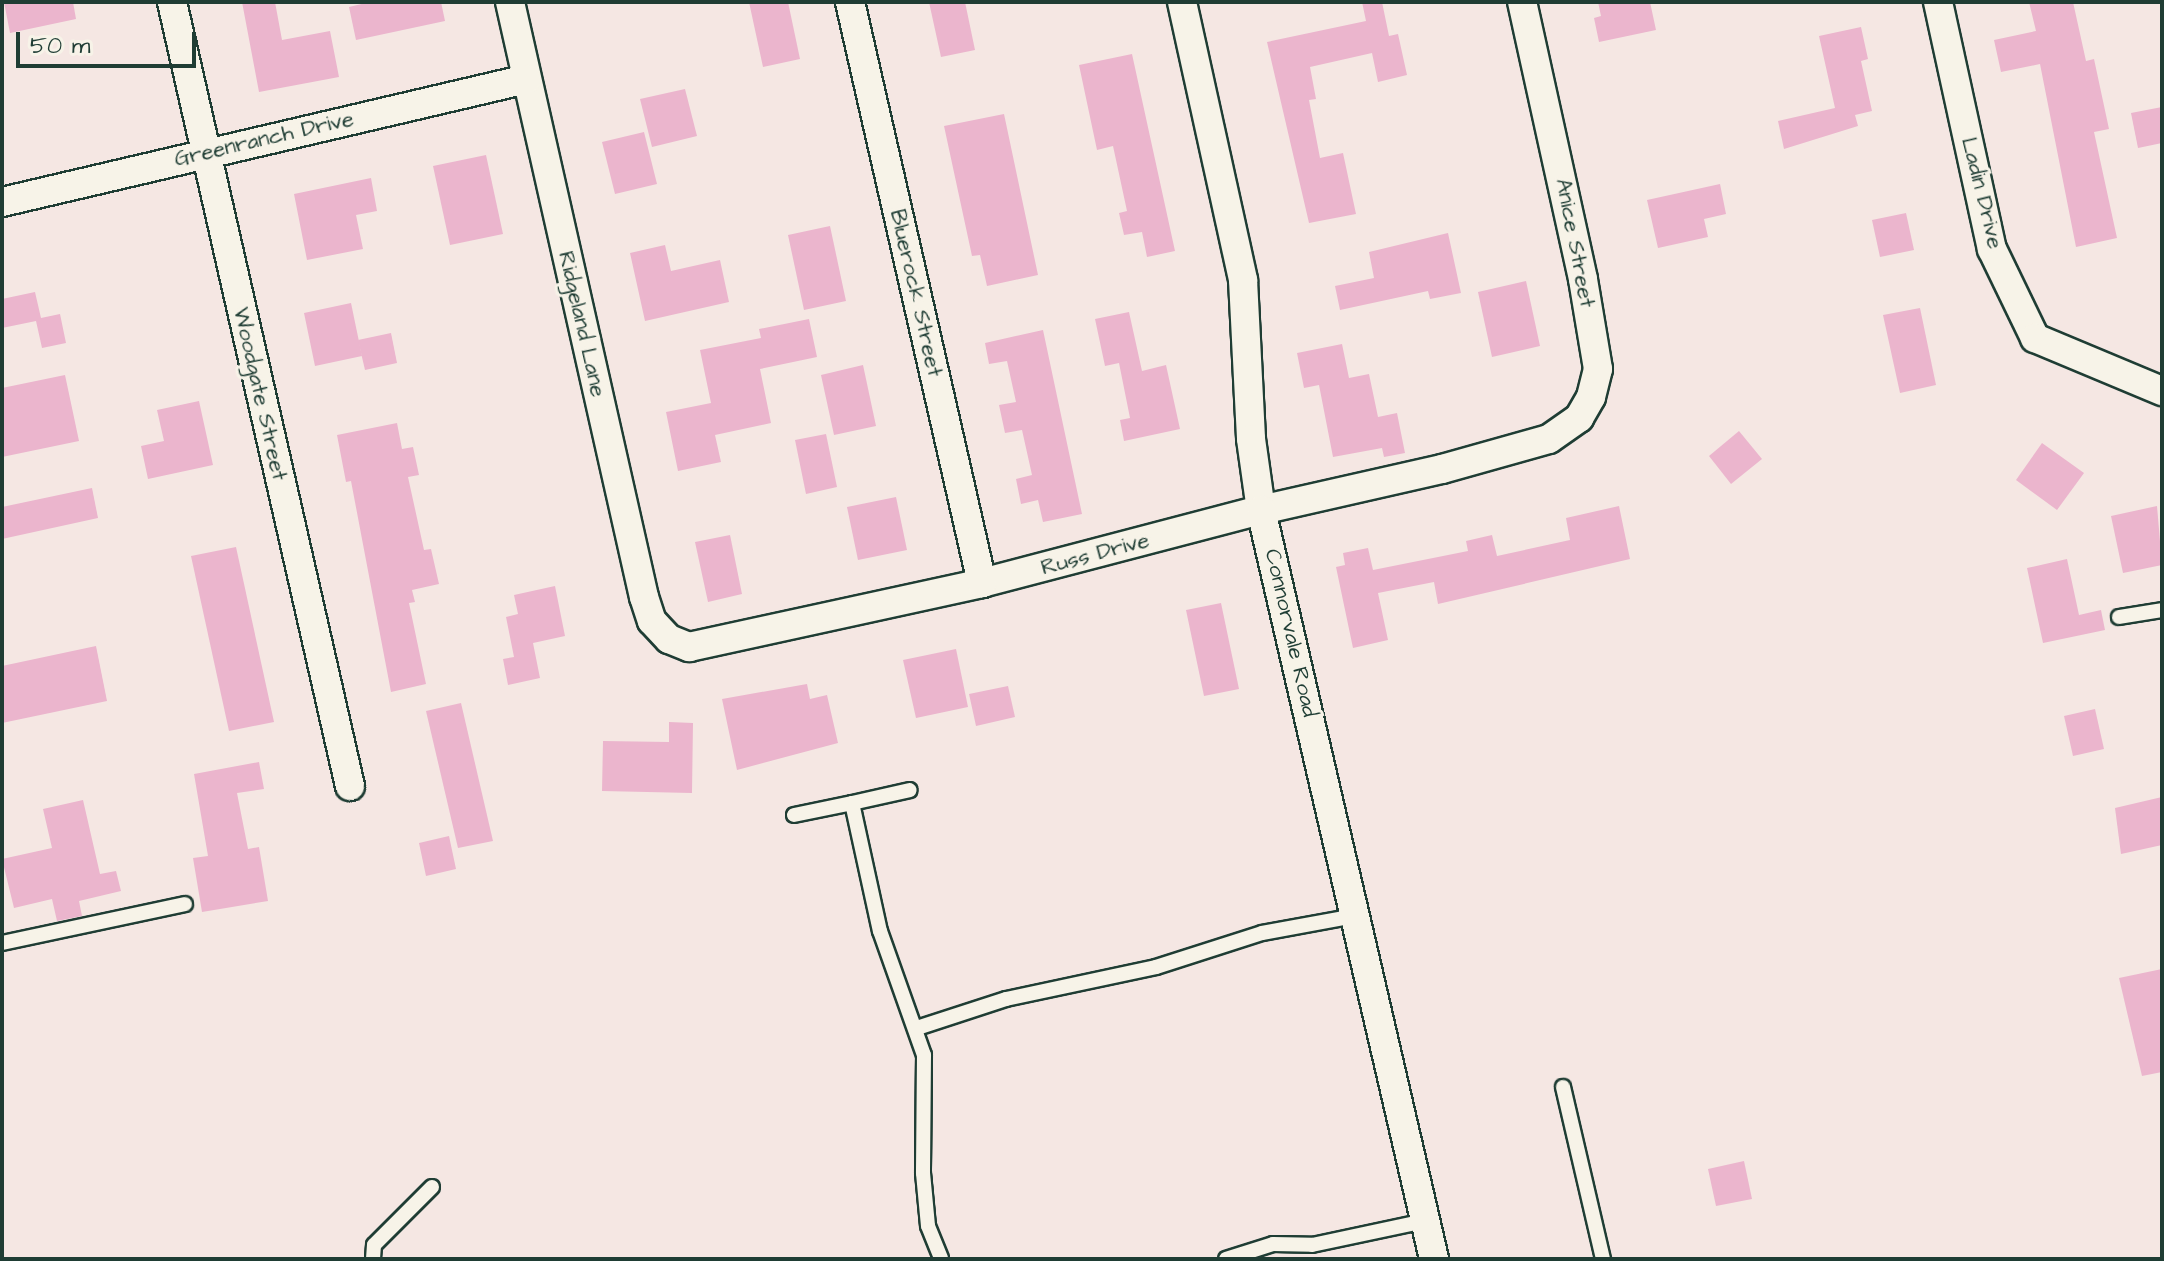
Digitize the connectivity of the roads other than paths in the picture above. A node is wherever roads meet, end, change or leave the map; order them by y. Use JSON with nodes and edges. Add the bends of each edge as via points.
{"nodes":[{"id":1,"x":172,"y":2,"type":"edge"},
{"id":2,"x":510,"y":2,"type":"edge"},
{"id":3,"x":850,"y":2,"type":"edge"},
{"id":4,"x":1182,"y":2,"type":"edge"},
{"id":5,"x":1522,"y":2,"type":"edge"},
{"id":6,"x":1938,"y":2,"type":"edge"},
{"id":7,"x":527,"y":79,"type":"junction"},
{"id":8,"x":205,"y":153,"type":"junction"},
{"id":9,"x":2,"y":202,"type":"edge"},
{"id":10,"x":2162,"y":391,"type":"edge"},
{"id":11,"x":1520,"y":447,"type":"joint"},
{"id":12,"x":1261,"y":510,"type":"junction"},
{"id":13,"x":982,"y":583,"type":"junction"},
{"id":14,"x":2162,"y":610,"type":"edge"},
{"id":15,"x":2119,"y":617,"type":"dead end"},
{"id":16,"x":669,"y":639,"type":"joint"},
{"id":17,"x":350,"y":786,"type":"dead end"},
{"id":18,"x":910,"y":790,"type":"dead end"},
{"id":19,"x":852,"y":803,"type":"junction"},
{"id":20,"x":794,"y":815,"type":"dead end"},
{"id":21,"x":185,"y":904,"type":"dead end"},
{"id":22,"x":1355,"y":916,"type":"junction"},
{"id":23,"x":2,"y":943,"type":"edge"},
{"id":24,"x":917,"y":1028,"type":"junction"},
{"id":25,"x":1563,"y":1087,"type":"dead end"},
{"id":26,"x":432,"y":1187,"type":"dead end"},
{"id":27,"x":1425,"y":1221,"type":"junction"},
{"id":28,"x":373,"y":1259,"type":"edge"},
{"id":29,"x":941,"y":1259,"type":"edge"},
{"id":30,"x":1226,"y":1259,"type":"edge"},
{"id":31,"x":1434,"y":1259,"type":"edge"},
{"id":32,"x":1603,"y":1259,"type":"edge"}],
"edges":[{"from":1,"to":8,"type":"street","name":"Woodgate Street"},
{"from":2,"to":7,"type":"street","name":"Ridgeland Lane"},
{"from":3,"to":13,"type":"street","name":"Bluerock Street"},
{"from":4,"to":12,"type":"street","name":"Connorvale Road","via":[[1243,280],[1251,439]]},
{"from":5,"to":11,"type":"street","name":"Anice Street","via":[[1598,369],[1579,418],[1549,439]]},
{"from":6,"to":10,"type":"street","name":"Ladin Drive","via":[[1992,249],[2035,338]]},
{"from":7,"to":8,"type":"street","name":"Greenranch Drive"},
{"from":7,"to":16,"type":"street","name":"Ridgeland Lane","via":[[644,597],[652,621]]},
{"from":8,"to":9,"type":"street","name":"Greenranch Drive"},
{"from":8,"to":17,"type":"street","name":"Woodgate Street"},
{"from":11,"to":12,"type":"street","name":"Russ Drive"},
{"from":12,"to":13,"type":"street","name":"Russ Drive"},
{"from":12,"to":22,"type":"street","name":"Connorvale Road"},
{"from":13,"to":16,"type":"street","name":"Russ Drive","via":[[709,646],[689,647]]},
{"from":14,"to":15,"type":"lane"},
{"from":18,"to":19,"type":"lane"},
{"from":19,"to":20,"type":"lane"},
{"from":19,"to":24,"type":"lane","via":[[880,931]]},
{"from":21,"to":23,"type":"lane"},
{"from":22,"to":24,"type":"lane","via":[[1262,933],[1156,967],[1006,999]]},
{"from":22,"to":27,"type":"street","name":"Connorvale Road"},
{"from":24,"to":29,"type":"lane","via":[[924,1055],[927,1213]]},
{"from":25,"to":32,"type":"lane"},
{"from":26,"to":28,"type":"lane","via":[[374,1245]]},
{"from":27,"to":30,"type":"lane","via":[[1312,1245],[1273,1244]]},
{"from":27,"to":31,"type":"street","name":"Connorvale Road"}]}
